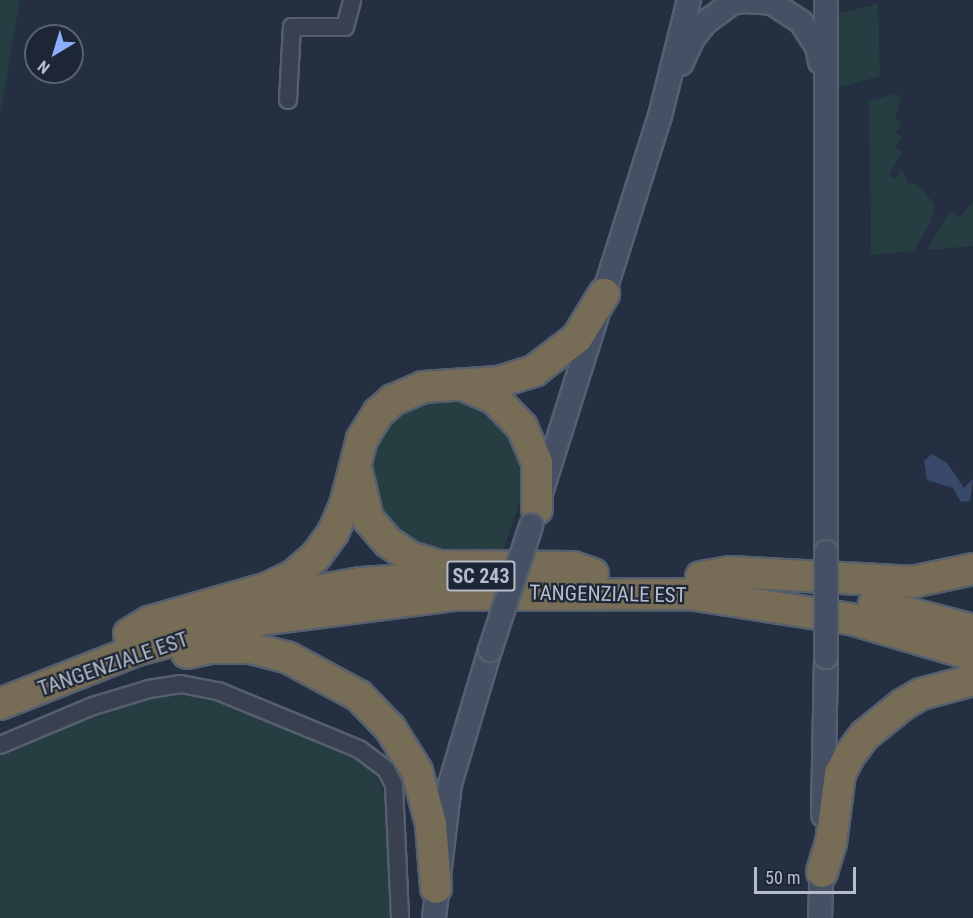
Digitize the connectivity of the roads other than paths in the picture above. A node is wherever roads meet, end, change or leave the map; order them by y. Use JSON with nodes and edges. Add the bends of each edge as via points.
{"nodes":[{"id":1,"x":352,"y":0,"type":"edge"},
{"id":2,"x":689,"y":0,"type":"edge"},
{"id":3,"x":826,"y":0,"type":"edge"},
{"id":4,"x":288,"y":100,"type":"dead end"},
{"id":5,"x":826,"y":105,"type":"junction"},
{"id":6,"x":660,"y":116,"type":"junction"},
{"id":7,"x":604,"y":294,"type":"junction"},
{"id":8,"x":459,"y":384,"type":"junction"},
{"id":9,"x":357,"y":462,"type":"junction"},
{"id":10,"x":534,"y":517,"type":"junction"},
{"id":11,"x":973,"y":569,"type":"edge"},
{"id":12,"x":592,"y":574,"type":"junction"},
{"id":13,"x":701,"y":578,"type":"junction"},
{"id":14,"x":973,"y":630,"type":"edge"},
{"id":15,"x":129,"y":634,"type":"junction"},
{"id":16,"x":973,"y":655,"type":"edge"},
{"id":17,"x":973,"y":680,"type":"edge"},
{"id":18,"x":8,"y":695,"type":"edge"},
{"id":19,"x":0,"y":744,"type":"edge"},
{"id":20,"x":822,"y":872,"type":"junction"},
{"id":21,"x":436,"y":888,"type":"junction"},
{"id":22,"x":400,"y":918,"type":"edge"},
{"id":23,"x":434,"y":918,"type":"edge"},
{"id":24,"x":820,"y":918,"type":"edge"}],
"edges":[{"from":1,"to":4,"type":"street","via":[[345,27],[292,27]]},
{"from":2,"to":6,"type":"main road"},
{"from":3,"to":5,"type":"main road"},
{"from":5,"to":6,"type":"main road","via":[[816,47],[801,22],[772,3],[745,1],[718,11],[693,38]]},
{"from":5,"to":20,"type":"main road","bridge":true},
{"from":6,"to":7,"type":"main road"},
{"from":7,"to":8,"type":"highway","via":[[577,338],[551,362],[498,382]]},
{"from":7,"to":10,"type":"main road"},
{"from":8,"to":9,"type":"highway","via":[[423,387],[393,400],[369,425]]},
{"from":8,"to":10,"type":"highway","via":[[495,399],[522,427],[537,463]]},
{"from":9,"to":12,"type":"highway","via":[[358,487],[368,519],[388,542],[410,557],[440,566],[573,567]]},
{"from":9,"to":15,"type":"highway","via":[[333,533],[316,556],[293,576],[268,588],[149,622]]},
{"from":10,"to":21,"type":"main road","bridge":true,"via":[[450,784]]},
{"from":11,"to":13,"type":"highway","via":[[912,582],[730,572]]},
{"from":12,"to":13,"type":"highway","name":"TANGENZIALE EST","number":"SC 243"},
{"from":12,"to":15,"type":"highway","name":"TANGENZIALE EST","number":"SC 243","via":[[460,576],[361,583],[242,604]]},
{"from":13,"to":14,"type":"highway","name":"TANGENZIALE EST","number":"SC 243","via":[[867,602]]},
{"from":15,"to":18,"type":"highway","name":"TANGENZIALE EST","number":"SC 243"},
{"from":16,"to":18,"type":"highway","name":"TANGENZIALE EST","via":[[851,619],[689,594],[455,595],[243,622],[137,650]]},
{"from":17,"to":20,"type":"highway","via":[[921,694],[902,705],[866,735],[849,756],[840,774],[831,843]]},
{"from":18,"to":21,"type":"highway","via":[[54,691],[211,648],[250,648],[287,657],[327,675],[359,696],[390,728],[417,771],[431,824]]},
{"from":19,"to":22,"type":"street","via":[[93,706],[181,684],[218,691],[359,749],[386,769],[394,785]]},
{"from":20,"to":24,"type":"main road"},
{"from":21,"to":23,"type":"main road"}]}
